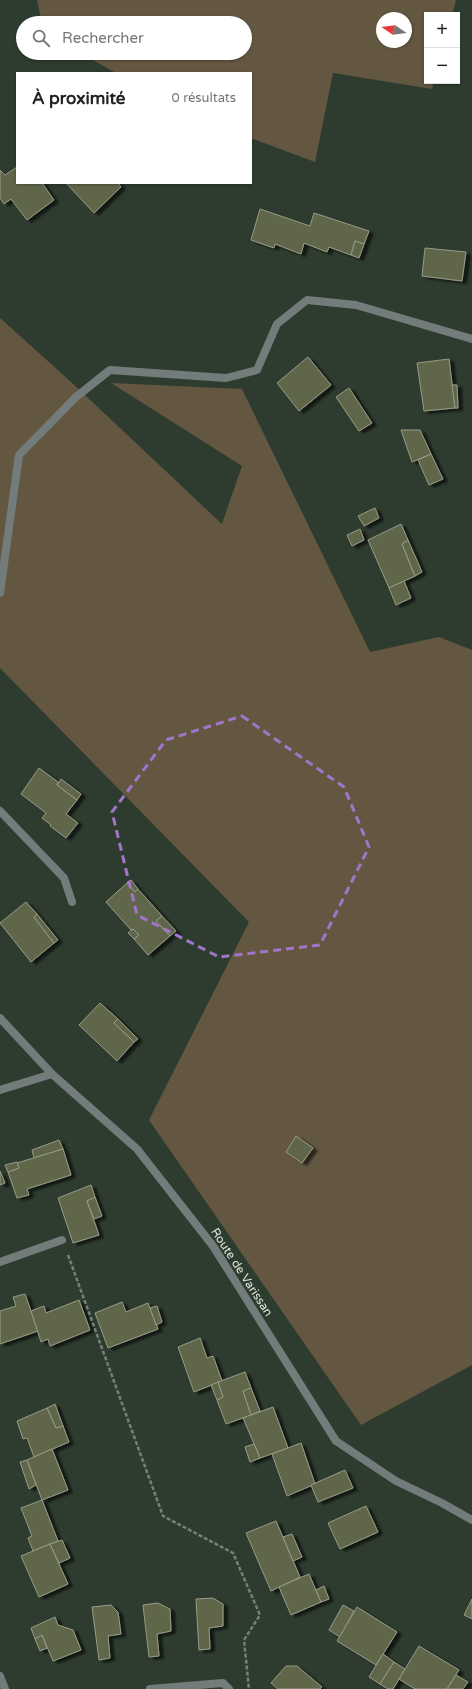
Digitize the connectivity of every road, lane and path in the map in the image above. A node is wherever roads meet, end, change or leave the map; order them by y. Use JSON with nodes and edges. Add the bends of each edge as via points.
{"nodes":[{"id":1,"x":472,"y":339,"type":"edge"},
{"id":2,"x":0,"y":593,"type":"edge"},
{"id":3,"x":0,"y":811,"type":"edge"},
{"id":4,"x":72,"y":902,"type":"dead end"},
{"id":5,"x":0,"y":1018,"type":"edge"},
{"id":6,"x":52,"y":1074,"type":"junction"},
{"id":7,"x":0,"y":1090,"type":"edge"},
{"id":8,"x":62,"y":1240,"type":"joint"},
{"id":9,"x":0,"y":1262,"type":"edge"},
{"id":10,"x":472,"y":1520,"type":"edge"},
{"id":11,"x":0,"y":1676,"type":"edge"},
{"id":12,"x":5,"y":1689,"type":"edge"},
{"id":13,"x":150,"y":1689,"type":"edge"},
{"id":14,"x":229,"y":1689,"type":"edge"},
{"id":15,"x":249,"y":1689,"type":"edge"}],
"edges":[{"from":1,"to":2,"type":"street","via":[[356,305],[307,300],[277,324],[257,370],[226,378],[110,370],[76,397],[19,455]]},
{"from":3,"to":4,"type":"street","via":[[64,878]]},
{"from":5,"to":6,"type":"street","name":"Route de Varissan"},
{"from":6,"to":7,"type":"street"},
{"from":6,"to":10,"type":"street","name":"Route de Varissan","via":[[137,1149],[213,1246],[336,1441],[396,1481]]},
{"from":8,"to":9,"type":"street"},
{"from":8,"to":15,"type":"path","via":[[163,1516],[233,1553],[260,1615],[244,1640]]},
{"from":11,"to":12,"type":"street"},
{"from":13,"to":14,"type":"street","via":[[222,1682]]}]}
